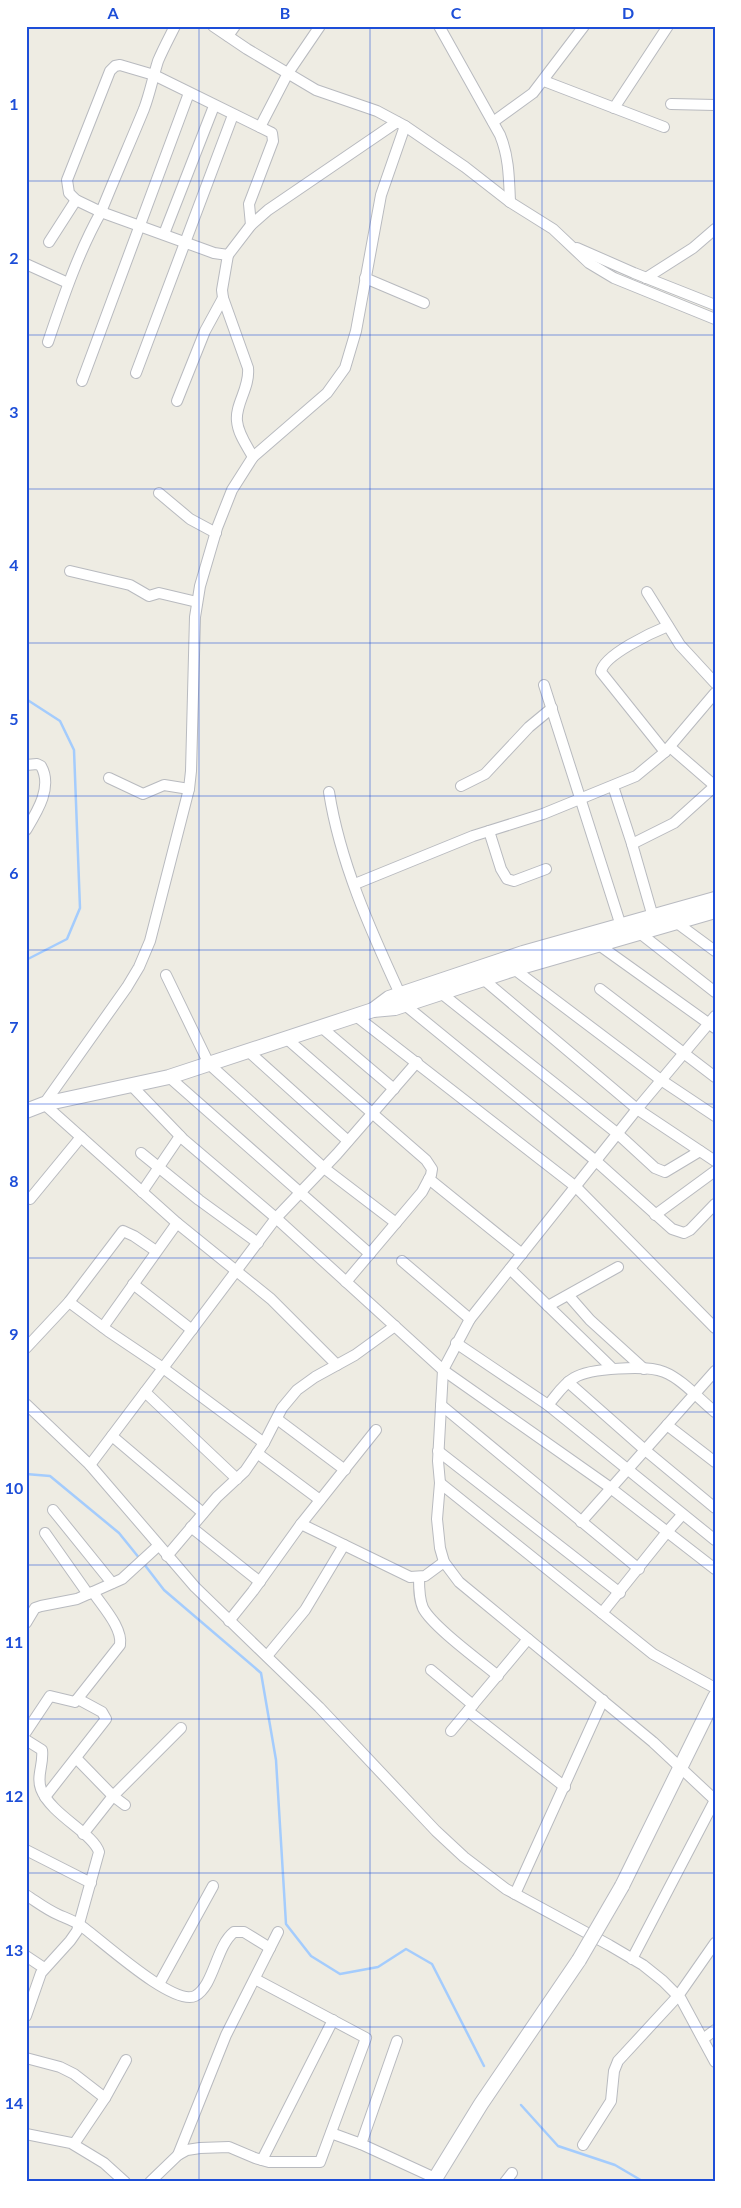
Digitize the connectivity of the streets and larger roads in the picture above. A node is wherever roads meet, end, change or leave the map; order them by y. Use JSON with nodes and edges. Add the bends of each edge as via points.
{"nodes":[{"id":1,"x":175,"y":26,"type":"edge"},
{"id":2,"x":213,"y":26,"type":"edge"},
{"id":3,"x":235,"y":26,"type":"edge"},
{"id":4,"x":320,"y":26,"type":"edge"},
{"id":5,"x":439,"y":26,"type":"edge"},
{"id":6,"x":584,"y":26,"type":"edge"},
{"id":7,"x":668,"y":26,"type":"edge"},
{"id":8,"x":228,"y":36,"type":"junction"},
{"id":9,"x":288,"y":74,"type":"junction"},
{"id":10,"x":154,"y":75,"type":"junction"},
{"id":11,"x":544,"y":81,"type":"junction"},
{"id":12,"x":189,"y":93,"type":"junction"},
{"id":13,"x":671,"y":104,"type":"dead end"},
{"id":14,"x":715,"y":105,"type":"edge"},
{"id":15,"x":214,"y":106,"type":"junction"},
{"id":16,"x":614,"y":108,"type":"junction"},
{"id":17,"x":233,"y":115,"type":"junction"},
{"id":18,"x":493,"y":122,"type":"junction"},
{"id":19,"x":401,"y":124,"type":"junction"},
{"id":20,"x":260,"y":126,"type":"junction"},
{"id":21,"x":664,"y":127,"type":"dead end"},
{"id":22,"x":76,"y":200,"type":"junction"},
{"id":23,"x":510,"y":202,"type":"junction"},
{"id":24,"x":101,"y":212,"type":"junction"},
{"id":25,"x":252,"y":225,"type":"junction"},
{"id":26,"x":141,"y":226,"type":"junction"},
{"id":27,"x":715,"y":229,"type":"edge"},
{"id":28,"x":164,"y":234,"type":"junction"},
{"id":29,"x":49,"y":242,"type":"dead end"},
{"id":30,"x":186,"y":242,"type":"junction"},
{"id":31,"x":572,"y":246,"type":"junction"},
{"id":32,"x":228,"y":255,"type":"junction"},
{"id":33,"x":26,"y":264,"type":"edge"},
{"id":34,"x":641,"y":276,"type":"junction"},
{"id":35,"x":365,"y":278,"type":"junction"},
{"id":36,"x":68,"y":283,"type":"junction"},
{"id":37,"x":633,"y":286,"type":"junction"},
{"id":38,"x":223,"y":298,"type":"junction"},
{"id":39,"x":424,"y":303,"type":"dead end"},
{"id":40,"x":715,"y":305,"type":"edge"},
{"id":41,"x":715,"y":319,"type":"edge"},
{"id":42,"x":48,"y":342,"type":"dead end"},
{"id":43,"x":136,"y":373,"type":"dead end"},
{"id":44,"x":82,"y":381,"type":"dead end"},
{"id":45,"x":177,"y":401,"type":"dead end"},
{"id":46,"x":253,"y":457,"type":"junction"},
{"id":47,"x":159,"y":493,"type":"dead end"},
{"id":48,"x":216,"y":533,"type":"junction"},
{"id":49,"x":70,"y":571,"type":"dead end"},
{"id":50,"x":647,"y":592,"type":"dead end"},
{"id":51,"x":197,"y":602,"type":"junction"},
{"id":52,"x":668,"y":626,"type":"junction"},
{"id":53,"x":715,"y":683,"type":"edge"},
{"id":54,"x":544,"y":685,"type":"dead end"},
{"id":55,"x":715,"y":693,"type":"edge"},
{"id":56,"x":552,"y":708,"type":"junction"},
{"id":57,"x":668,"y":749,"type":"junction"},
{"id":58,"x":26,"y":765,"type":"edge"},
{"id":59,"x":109,"y":778,"type":"dead end"},
{"id":60,"x":461,"y":786,"type":"dead end"},
{"id":61,"x":612,"y":786,"type":"junction"},
{"id":62,"x":715,"y":786,"type":"edge"},
{"id":63,"x":189,"y":789,"type":"junction"},
{"id":64,"x":330,"y":792,"type":"dead end"},
{"id":65,"x":582,"y":799,"type":"junction"},
{"id":66,"x":26,"y":830,"type":"edge"},
{"id":67,"x":489,"y":831,"type":"junction"},
{"id":68,"x":632,"y":844,"type":"junction"},
{"id":69,"x":546,"y":869,"type":"dead end"},
{"id":70,"x":355,"y":884,"type":"junction"},
{"id":71,"x":715,"y":899,"type":"edge"},
{"id":72,"x":715,"y":912,"type":"edge"},
{"id":73,"x":653,"y":917,"type":"junction"},
{"id":74,"x":677,"y":923,"type":"junction"},
{"id":75,"x":621,"y":926,"type":"junction"},
{"id":76,"x":641,"y":934,"type":"junction"},
{"id":77,"x":600,"y":945,"type":"junction"},
{"id":78,"x":715,"y":951,"type":"edge"},
{"id":79,"x":514,"y":969,"type":"junction"},
{"id":80,"x":166,"y":975,"type":"dead end"},
{"id":81,"x":483,"y":979,"type":"junction"},
{"id":82,"x":600,"y":989,"type":"dead end"},
{"id":83,"x":715,"y":992,"type":"edge"},
{"id":84,"x":441,"y":993,"type":"junction"},
{"id":85,"x":402,"y":999,"type":"junction"},
{"id":86,"x":356,"y":1016,"type":"junction"},
{"id":87,"x":713,"y":1022,"type":"edge"},
{"id":88,"x":321,"y":1027,"type":"junction"},
{"id":89,"x":287,"y":1039,"type":"junction"},
{"id":90,"x":248,"y":1051,"type":"junction"},
{"id":91,"x":684,"y":1052,"type":"junction"},
{"id":92,"x":418,"y":1062,"type":"junction"},
{"id":93,"x":209,"y":1064,"type":"junction"},
{"id":94,"x":715,"y":1076,"type":"edge"},
{"id":95,"x":169,"y":1077,"type":"junction"},
{"id":96,"x":661,"y":1080,"type":"junction"},
{"id":97,"x":131,"y":1086,"type":"junction"},
{"id":98,"x":394,"y":1089,"type":"junction"},
{"id":99,"x":44,"y":1104,"type":"junction"},
{"id":100,"x":637,"y":1109,"type":"junction"},
{"id":101,"x":26,"y":1111,"type":"edge"},
{"id":102,"x":372,"y":1114,"type":"junction"},
{"id":103,"x":715,"y":1116,"type":"edge"},
{"id":104,"x":618,"y":1134,"type":"junction"},
{"id":105,"x":180,"y":1136,"type":"junction"},
{"id":106,"x":81,"y":1137,"type":"junction"},
{"id":107,"x":348,"y":1142,"type":"junction"},
{"id":108,"x":700,"y":1151,"type":"junction"},
{"id":109,"x":141,"y":1153,"type":"dead end"},
{"id":110,"x":596,"y":1161,"type":"junction"},
{"id":111,"x":715,"y":1161,"type":"edge"},
{"id":112,"x":158,"y":1167,"type":"junction"},
{"id":113,"x":324,"y":1168,"type":"junction"},
{"id":114,"x":715,"y":1171,"type":"edge"},
{"id":115,"x":429,"y":1179,"type":"junction"},
{"id":116,"x":576,"y":1187,"type":"junction"},
{"id":117,"x":142,"y":1192,"type":"junction"},
{"id":118,"x":300,"y":1192,"type":"junction"},
{"id":119,"x":30,"y":1199,"type":"dead end"},
{"id":120,"x":715,"y":1204,"type":"edge"},
{"id":121,"x":655,"y":1215,"type":"junction"},
{"id":122,"x":276,"y":1218,"type":"junction"},
{"id":123,"x":177,"y":1223,"type":"junction"},
{"id":124,"x":396,"y":1223,"type":"junction"},
{"id":125,"x":258,"y":1242,"type":"junction"},
{"id":126,"x":156,"y":1251,"type":"junction"},
{"id":127,"x":370,"y":1254,"type":"junction"},
{"id":128,"x":522,"y":1254,"type":"junction"},
{"id":129,"x":402,"y":1261,"type":"dead end"},
{"id":130,"x":618,"y":1267,"type":"dead end"},
{"id":131,"x":510,"y":1269,"type":"junction"},
{"id":132,"x":236,"y":1271,"type":"junction"},
{"id":133,"x":346,"y":1282,"type":"junction"},
{"id":134,"x":133,"y":1284,"type":"junction"},
{"id":135,"x":568,"y":1296,"type":"junction"},
{"id":136,"x":69,"y":1302,"type":"junction"},
{"id":137,"x":548,"y":1306,"type":"junction"},
{"id":138,"x":470,"y":1319,"type":"junction"},
{"id":139,"x":395,"y":1326,"type":"junction"},
{"id":140,"x":103,"y":1327,"type":"junction"},
{"id":141,"x":715,"y":1328,"type":"edge"},
{"id":142,"x":192,"y":1330,"type":"junction"},
{"id":143,"x":456,"y":1343,"type":"junction"},
{"id":144,"x":26,"y":1348,"type":"edge"},
{"id":145,"x":337,"y":1365,"type":"junction"},
{"id":146,"x":164,"y":1368,"type":"junction"},
{"id":147,"x":612,"y":1368,"type":"junction"},
{"id":148,"x":644,"y":1369,"type":"junction"},
{"id":149,"x":443,"y":1370,"type":"junction"},
{"id":150,"x":714,"y":1372,"type":"edge"},
{"id":151,"x":568,"y":1382,"type":"junction"},
{"id":152,"x":145,"y":1392,"type":"junction"},
{"id":153,"x":694,"y":1394,"type":"junction"},
{"id":154,"x":26,"y":1404,"type":"edge"},
{"id":155,"x":440,"y":1405,"type":"junction"},
{"id":156,"x":548,"y":1405,"type":"junction"},
{"id":157,"x":715,"y":1412,"type":"edge"},
{"id":158,"x":277,"y":1419,"type":"junction"},
{"id":159,"x":667,"y":1425,"type":"junction"},
{"id":160,"x":376,"y":1430,"type":"dead end"},
{"id":161,"x":112,"y":1436,"type":"junction"},
{"id":162,"x":264,"y":1443,"type":"junction"},
{"id":163,"x":645,"y":1450,"type":"junction"},
{"id":164,"x":438,"y":1451,"type":"junction"},
{"id":165,"x":257,"y":1454,"type":"junction"},
{"id":166,"x":715,"y":1462,"type":"edge"},
{"id":167,"x":90,"y":1465,"type":"junction"},
{"id":168,"x":345,"y":1470,"type":"junction"},
{"id":169,"x":626,"y":1471,"type":"junction"},
{"id":170,"x":237,"y":1479,"type":"junction"},
{"id":171,"x":440,"y":1484,"type":"junction"},
{"id":172,"x":611,"y":1488,"type":"junction"},
{"id":173,"x":320,"y":1500,"type":"junction"},
{"id":174,"x":715,"y":1508,"type":"edge"},
{"id":175,"x":53,"y":1510,"type":"dead end"},
{"id":176,"x":202,"y":1513,"type":"junction"},
{"id":177,"x":682,"y":1515,"type":"junction"},
{"id":178,"x":581,"y":1522,"type":"junction"},
{"id":179,"x":301,"y":1524,"type":"junction"},
{"id":180,"x":191,"y":1527,"type":"junction"},
{"id":181,"x":667,"y":1532,"type":"junction"},
{"id":182,"x":45,"y":1533,"type":"dead end"},
{"id":183,"x":715,"y":1540,"type":"edge"},
{"id":184,"x":344,"y":1545,"type":"junction"},
{"id":185,"x":158,"y":1546,"type":"junction"},
{"id":186,"x":167,"y":1556,"type":"junction"},
{"id":187,"x":444,"y":1562,"type":"junction"},
{"id":188,"x":639,"y":1569,"type":"junction"},
{"id":189,"x":715,"y":1569,"type":"edge"},
{"id":190,"x":419,"y":1578,"type":"junction"},
{"id":191,"x":117,"y":1581,"type":"junction"},
{"id":192,"x":260,"y":1582,"type":"junction"},
{"id":193,"x":91,"y":1593,"type":"junction"},
{"id":194,"x":620,"y":1593,"type":"junction"},
{"id":195,"x":602,"y":1613,"type":"junction"},
{"id":196,"x":230,"y":1621,"type":"junction"},
{"id":197,"x":26,"y":1622,"type":"edge"},
{"id":198,"x":528,"y":1638,"type":"junction"},
{"id":199,"x":267,"y":1656,"type":"junction"},
{"id":200,"x":431,"y":1670,"type":"dead end"},
{"id":201,"x":498,"y":1676,"type":"junction"},
{"id":202,"x":715,"y":1688,"type":"edge"},
{"id":203,"x":715,"y":1698,"type":"edge"},
{"id":204,"x":78,"y":1699,"type":"junction"},
{"id":205,"x":603,"y":1700,"type":"junction"},
{"id":206,"x":470,"y":1708,"type":"junction"},
{"id":207,"x":181,"y":1728,"type":"dead end"},
{"id":208,"x":451,"y":1731,"type":"dead end"},
{"id":209,"x":26,"y":1732,"type":"edge"},
{"id":210,"x":26,"y":1740,"type":"edge"},
{"id":211,"x":76,"y":1758,"type":"junction"},
{"id":212,"x":680,"y":1767,"type":"junction"},
{"id":213,"x":565,"y":1787,"type":"junction"},
{"id":214,"x":113,"y":1796,"type":"junction"},
{"id":215,"x":45,"y":1797,"type":"junction"},
{"id":216,"x":715,"y":1800,"type":"edge"},
{"id":217,"x":125,"y":1805,"type":"dead end"},
{"id":218,"x":83,"y":1834,"type":"junction"},
{"id":219,"x":27,"y":1852,"type":"edge"},
{"id":220,"x":91,"y":1883,"type":"junction"},
{"id":221,"x":213,"y":1886,"type":"dead end"},
{"id":222,"x":516,"y":1894,"type":"junction"},
{"id":223,"x":26,"y":1895,"type":"edge"},
{"id":224,"x":79,"y":1924,"type":"junction"},
{"id":225,"x":278,"y":1932,"type":"dead end"},
{"id":226,"x":715,"y":1943,"type":"edge"},
{"id":227,"x":270,"y":1948,"type":"junction"},
{"id":228,"x":26,"y":1956,"type":"edge"},
{"id":229,"x":632,"y":1959,"type":"junction"},
{"id":230,"x":44,"y":1968,"type":"junction"},
{"id":231,"x":255,"y":1979,"type":"junction"},
{"id":232,"x":159,"y":1984,"type":"junction"},
{"id":233,"x":678,"y":1996,"type":"junction"},
{"id":234,"x":26,"y":2016,"type":"edge"},
{"id":235,"x":333,"y":2020,"type":"junction"},
{"id":236,"x":715,"y":2030,"type":"edge"},
{"id":237,"x":704,"y":2039,"type":"junction"},
{"id":238,"x":397,"y":2041,"type":"dead end"},
{"id":239,"x":26,"y":2058,"type":"edge"},
{"id":240,"x":126,"y":2060,"type":"dead end"},
{"id":241,"x":715,"y":2062,"type":"edge"},
{"id":242,"x":105,"y":2098,"type":"junction"},
{"id":243,"x":331,"y":2132,"type":"junction"},
{"id":244,"x":26,"y":2134,"type":"edge"},
{"id":245,"x":74,"y":2144,"type":"junction"},
{"id":246,"x":361,"y":2144,"type":"junction"},
{"id":247,"x":583,"y":2144,"type":"dead end"},
{"id":248,"x":178,"y":2156,"type":"junction"},
{"id":249,"x":262,"y":2160,"type":"junction"},
{"id":250,"x":512,"y":2173,"type":"dead end"},
{"id":251,"x":434,"y":2180,"type":"edge"},
{"id":252,"x":125,"y":2182,"type":"edge"},
{"id":253,"x":150,"y":2182,"type":"edge"},
{"id":254,"x":505,"y":2182,"type":"edge"}],
"edges":[{"from":1,"to":10,"type":"street"},
{"from":2,"to":8,"type":"street"},
{"from":3,"to":8,"type":"street"},
{"from":4,"to":9,"type":"street"},
{"from":5,"to":18,"type":"street"},
{"from":6,"to":11,"type":"street"},
{"from":7,"to":16,"type":"street"},
{"from":8,"to":9,"type":"street"},
{"from":9,"to":19,"type":"street","via":[[316,90],[377,111]]},
{"from":9,"to":20,"type":"street"},
{"from":10,"to":12,"type":"street"},
{"from":10,"to":22,"type":"street","via":[[120,65],[110,71],[67,180],[69,192]]},
{"from":10,"to":24,"type":"street"},
{"from":11,"to":16,"type":"street"},
{"from":11,"to":18,"type":"street","via":[[533,94]]},
{"from":12,"to":15,"type":"street"},
{"from":12,"to":26,"type":"street"},
{"from":13,"to":14,"type":"street"},
{"from":15,"to":17,"type":"street"},
{"from":15,"to":28,"type":"street"},
{"from":16,"to":21,"type":"street"},
{"from":17,"to":20,"type":"street"},
{"from":17,"to":30,"type":"street"},
{"from":18,"to":23,"type":"street","via":[[506,150]]},
{"from":19,"to":23,"type":"street"},
{"from":19,"to":25,"type":"street","via":[[268,210]]},
{"from":19,"to":35,"type":"street","via":[[381,195]]},
{"from":20,"to":25,"type":"street","via":[[270,131],[274,138],[248,204]]},
{"from":22,"to":24,"type":"street"},
{"from":22,"to":29,"type":"street"},
{"from":23,"to":31,"type":"street","via":[[553,229]]},
{"from":24,"to":26,"type":"street"},
{"from":24,"to":36,"type":"street"},
{"from":25,"to":32,"type":"street"},
{"from":26,"to":28,"type":"street"},
{"from":26,"to":44,"type":"street"},
{"from":27,"to":34,"type":"street","via":[[693,248]]},
{"from":28,"to":30,"type":"street"},
{"from":30,"to":32,"type":"street"},
{"from":30,"to":43,"type":"street"},
{"from":31,"to":34,"type":"street"},
{"from":31,"to":37,"type":"street","via":[[589,263]]},
{"from":32,"to":38,"type":"street"},
{"from":33,"to":36,"type":"street"},
{"from":34,"to":37,"type":"street"},
{"from":34,"to":40,"type":"street"},
{"from":35,"to":39,"type":"street"},
{"from":35,"to":46,"type":"street","via":[[354,339],[338,380],[328,393]]},
{"from":36,"to":42,"type":"street"},
{"from":37,"to":41,"type":"street"},
{"from":38,"to":45,"type":"street","via":[[205,331]]},
{"from":38,"to":46,"type":"street","via":[[248,368],[248,384],[236,420]]},
{"from":46,"to":48,"type":"street","via":[[232,490]]},
{"from":47,"to":48,"type":"street","via":[[190,519]]},
{"from":48,"to":51,"type":"street"},
{"from":49,"to":51,"type":"street","via":[[130,585],[149,596],[159,593]]},
{"from":50,"to":52,"type":"street"},
{"from":51,"to":63,"type":"street"},
{"from":52,"to":53,"type":"street","via":[[692,661]]},
{"from":52,"to":57,"type":"street","via":[[619,652],[606,662],[601,672]]},
{"from":54,"to":56,"type":"street"},
{"from":55,"to":57,"type":"street"},
{"from":56,"to":60,"type":"street","via":[[529,727],[485,774]]},
{"from":56,"to":65,"type":"street"},
{"from":57,"to":61,"type":"street","via":[[636,776]]},
{"from":57,"to":62,"type":"street"},
{"from":58,"to":66,"type":"street","via":[[40,766],[44,779],[42,801]]},
{"from":59,"to":63,"type":"street","via":[[143,794],[164,785]]},
{"from":61,"to":65,"type":"street"},
{"from":61,"to":68,"type":"street"},
{"from":62,"to":68,"type":"street","via":[[674,823]]},
{"from":63,"to":99,"type":"street","via":[[150,941],[139,967]]},
{"from":64,"to":70,"type":"street","via":[[336,828]]},
{"from":65,"to":67,"type":"street"},
{"from":65,"to":75,"type":"street"},
{"from":67,"to":69,"type":"street","via":[[507,879],[514,881]]},
{"from":67,"to":70,"type":"street"},
{"from":68,"to":73,"type":"street"},
{"from":70,"to":85,"type":"street","via":[[369,926]]},
{"from":71,"to":73,"type":"street"},
{"from":72,"to":74,"type":"street"},
{"from":73,"to":75,"type":"street"},
{"from":74,"to":76,"type":"street"},
{"from":74,"to":78,"type":"street"},
{"from":75,"to":85,"type":"street","via":[[523,953]]},
{"from":76,"to":77,"type":"street"},
{"from":76,"to":83,"type":"street"},
{"from":77,"to":79,"type":"street"},
{"from":77,"to":87,"type":"street"},
{"from":79,"to":81,"type":"street"},
{"from":79,"to":96,"type":"street"},
{"from":80,"to":93,"type":"street"},
{"from":81,"to":84,"type":"street"},
{"from":81,"to":100,"type":"street"},
{"from":82,"to":91,"type":"street"},
{"from":84,"to":85,"type":"street"},
{"from":84,"to":104,"type":"street"},
{"from":85,"to":86,"type":"street","via":[[389,998],[373,1010]]},
{"from":85,"to":110,"type":"street"},
{"from":86,"to":88,"type":"street"},
{"from":86,"to":92,"type":"street"},
{"from":87,"to":91,"type":"street"},
{"from":88,"to":89,"type":"street"},
{"from":88,"to":98,"type":"street"},
{"from":89,"to":90,"type":"street"},
{"from":89,"to":102,"type":"street"},
{"from":90,"to":93,"type":"street"},
{"from":90,"to":107,"type":"street"},
{"from":91,"to":94,"type":"street"},
{"from":91,"to":96,"type":"street"},
{"from":92,"to":98,"type":"street"},
{"from":92,"to":116,"type":"street"},
{"from":93,"to":95,"type":"street"},
{"from":93,"to":113,"type":"street"},
{"from":95,"to":97,"type":"street"},
{"from":95,"to":118,"type":"street"},
{"from":96,"to":100,"type":"street"},
{"from":96,"to":103,"type":"street"},
{"from":97,"to":99,"type":"street"},
{"from":97,"to":105,"type":"street"},
{"from":98,"to":102,"type":"street"},
{"from":99,"to":101,"type":"street"},
{"from":99,"to":106,"type":"street"},
{"from":100,"to":104,"type":"street"},
{"from":100,"to":108,"type":"street"},
{"from":102,"to":107,"type":"street"},
{"from":102,"to":115,"type":"street","via":[[430,1165]]},
{"from":104,"to":108,"type":"street","via":[[660,1171],[673,1169]]},
{"from":104,"to":110,"type":"street"},
{"from":105,"to":112,"type":"street"},
{"from":105,"to":122,"type":"street"},
{"from":106,"to":117,"type":"street"},
{"from":106,"to":119,"type":"street"},
{"from":107,"to":113,"type":"street"},
{"from":108,"to":111,"type":"street"},
{"from":109,"to":112,"type":"street"},
{"from":110,"to":116,"type":"street"},
{"from":110,"to":121,"type":"street"},
{"from":112,"to":117,"type":"street"},
{"from":112,"to":125,"type":"street"},
{"from":113,"to":118,"type":"street"},
{"from":113,"to":124,"type":"street"},
{"from":114,"to":121,"type":"street"},
{"from":115,"to":124,"type":"street"},
{"from":115,"to":128,"type":"street"},
{"from":116,"to":128,"type":"street"},
{"from":116,"to":141,"type":"street"},
{"from":117,"to":123,"type":"street"},
{"from":118,"to":122,"type":"street"},
{"from":118,"to":127,"type":"street"},
{"from":120,"to":121,"type":"street","via":[[684,1233],[672,1229]]},
{"from":122,"to":125,"type":"street"},
{"from":122,"to":133,"type":"street"},
{"from":123,"to":126,"type":"street"},
{"from":123,"to":132,"type":"street"},
{"from":124,"to":127,"type":"street"},
{"from":125,"to":132,"type":"street"},
{"from":126,"to":134,"type":"street"},
{"from":126,"to":136,"type":"street","via":[[123,1231]]},
{"from":127,"to":133,"type":"street"},
{"from":128,"to":131,"type":"street"},
{"from":129,"to":138,"type":"street"},
{"from":130,"to":135,"type":"street"},
{"from":131,"to":137,"type":"street"},
{"from":131,"to":138,"type":"street"},
{"from":132,"to":142,"type":"street"},
{"from":132,"to":145,"type":"street","via":[[286,1313]]},
{"from":133,"to":139,"type":"street"},
{"from":134,"to":140,"type":"street"},
{"from":134,"to":142,"type":"street"},
{"from":135,"to":137,"type":"street"},
{"from":135,"to":148,"type":"street"},
{"from":136,"to":140,"type":"street"},
{"from":136,"to":144,"type":"street"},
{"from":137,"to":147,"type":"street"},
{"from":138,"to":143,"type":"street"},
{"from":139,"to":145,"type":"street"},
{"from":139,"to":149,"type":"street"},
{"from":140,"to":146,"type":"street"},
{"from":142,"to":146,"type":"street"},
{"from":143,"to":149,"type":"street"},
{"from":143,"to":156,"type":"street"},
{"from":145,"to":158,"type":"street","via":[[297,1390]]},
{"from":146,"to":152,"type":"street"},
{"from":146,"to":162,"type":"street"},
{"from":147,"to":148,"type":"street"},
{"from":147,"to":151,"type":"street","via":[[584,1373]]},
{"from":148,"to":153,"type":"street","via":[[656,1369],[670,1375]]},
{"from":149,"to":155,"type":"street"},
{"from":149,"to":172,"type":"street"},
{"from":150,"to":153,"type":"street"},
{"from":151,"to":156,"type":"street"},
{"from":151,"to":163,"type":"street"},
{"from":152,"to":161,"type":"street"},
{"from":152,"to":170,"type":"street"},
{"from":153,"to":157,"type":"street"},
{"from":153,"to":159,"type":"street"},
{"from":154,"to":167,"type":"street"},
{"from":155,"to":164,"type":"street"},
{"from":155,"to":178,"type":"street"},
{"from":156,"to":169,"type":"street"},
{"from":158,"to":162,"type":"street"},
{"from":158,"to":168,"type":"street"},
{"from":159,"to":163,"type":"street"},
{"from":159,"to":166,"type":"street"},
{"from":160,"to":168,"type":"street"},
{"from":161,"to":167,"type":"street"},
{"from":161,"to":176,"type":"street"},
{"from":162,"to":165,"type":"street"},
{"from":163,"to":169,"type":"street"},
{"from":163,"to":174,"type":"street"},
{"from":164,"to":171,"type":"street"},
{"from":164,"to":194,"type":"street"},
{"from":165,"to":170,"type":"street"},
{"from":165,"to":173,"type":"street"},
{"from":167,"to":185,"type":"street"},
{"from":168,"to":173,"type":"street"},
{"from":169,"to":172,"type":"street"},
{"from":169,"to":177,"type":"street"},
{"from":170,"to":176,"type":"street"},
{"from":171,"to":187,"type":"street","via":[[437,1518]]},
{"from":171,"to":195,"type":"street"},
{"from":172,"to":178,"type":"street"},
{"from":172,"to":181,"type":"street"},
{"from":173,"to":179,"type":"street"},
{"from":175,"to":191,"type":"street"},
{"from":176,"to":180,"type":"street"},
{"from":177,"to":181,"type":"street"},
{"from":177,"to":183,"type":"street"},
{"from":178,"to":188,"type":"street"},
{"from":179,"to":184,"type":"street"},
{"from":179,"to":192,"type":"street"},
{"from":180,"to":186,"type":"street"},
{"from":180,"to":192,"type":"street"},
{"from":181,"to":188,"type":"street"},
{"from":181,"to":189,"type":"street"},
{"from":182,"to":193,"type":"street"},
{"from":184,"to":190,"type":"street","via":[[400,1573]]},
{"from":184,"to":199,"type":"street","via":[[305,1610]]},
{"from":185,"to":186,"type":"street"},
{"from":185,"to":191,"type":"street"},
{"from":186,"to":196,"type":"street"},
{"from":187,"to":190,"type":"street"},
{"from":187,"to":198,"type":"street","via":[[459,1582]]},
{"from":188,"to":194,"type":"street"},
{"from":190,"to":201,"type":"street","via":[[420,1601],[426,1613]]},
{"from":191,"to":193,"type":"street"},
{"from":192,"to":196,"type":"street"},
{"from":193,"to":197,"type":"street","via":[[35,1608]]},
{"from":193,"to":204,"type":"street","via":[[117,1628],[120,1646]]},
{"from":194,"to":195,"type":"street"},
{"from":195,"to":202,"type":"street","via":[[652,1654]]},
{"from":196,"to":199,"type":"street"},
{"from":198,"to":201,"type":"street"},
{"from":198,"to":205,"type":"street"},
{"from":199,"to":222,"type":"street","via":[[436,1831],[464,1857]]},
{"from":200,"to":206,"type":"street"},
{"from":201,"to":206,"type":"street"},
{"from":203,"to":212,"type":"street"},
{"from":204,"to":209,"type":"street","via":[[70,1702],[50,1696]]},
{"from":204,"to":211,"type":"street","via":[[102,1712],[106,1719]]},
{"from":205,"to":212,"type":"street"},
{"from":205,"to":213,"type":"street"},
{"from":206,"to":208,"type":"street"},
{"from":206,"to":213,"type":"street"},
{"from":207,"to":214,"type":"street"},
{"from":210,"to":215,"type":"street","via":[[42,1750],[39,1776]]},
{"from":211,"to":214,"type":"street"},
{"from":211,"to":215,"type":"street"},
{"from":212,"to":216,"type":"street"},
{"from":212,"to":251,"type":"street","bridge":true,"via":[[622,1886],[579,1960],[481,2104]]},
{"from":213,"to":222,"type":"street"},
{"from":214,"to":217,"type":"street"},
{"from":214,"to":218,"type":"street"},
{"from":215,"to":218,"type":"street"},
{"from":216,"to":229,"type":"street"},
{"from":218,"to":220,"type":"street","via":[[99,1852]]},
{"from":219,"to":220,"type":"street"},
{"from":220,"to":224,"type":"street"},
{"from":221,"to":232,"type":"street"},
{"from":222,"to":229,"type":"street"},
{"from":223,"to":224,"type":"street"},
{"from":224,"to":230,"type":"street","via":[[70,1941]]},
{"from":224,"to":232,"type":"street","via":[[126,1963]]},
{"from":225,"to":227,"type":"street"},
{"from":226,"to":233,"type":"street"},
{"from":227,"to":231,"type":"street"},
{"from":227,"to":232,"type":"street","via":[[244,1932],[234,1932],[196,1996],[183,1997]]},
{"from":228,"to":230,"type":"street"},
{"from":229,"to":233,"type":"street"},
{"from":230,"to":234,"type":"street"},
{"from":231,"to":235,"type":"street"},
{"from":231,"to":248,"type":"street","via":[[226,2035]]},
{"from":233,"to":237,"type":"street"},
{"from":233,"to":247,"type":"street","via":[[618,2061],[611,2101]]},
{"from":235,"to":243,"type":"street","via":[[366,2038]]},
{"from":235,"to":249,"type":"street"},
{"from":236,"to":237,"type":"street"},
{"from":237,"to":241,"type":"street"},
{"from":238,"to":246,"type":"street"},
{"from":239,"to":242,"type":"street","via":[[74,2074]]},
{"from":240,"to":242,"type":"street"},
{"from":242,"to":245,"type":"street"},
{"from":243,"to":246,"type":"street"},
{"from":243,"to":249,"type":"street","via":[[320,2162]]},
{"from":244,"to":245,"type":"street"},
{"from":245,"to":252,"type":"street","via":[[104,2162]]},
{"from":246,"to":251,"type":"street"},
{"from":248,"to":249,"type":"street","via":[[187,2150],[221,2146]]},
{"from":248,"to":253,"type":"street"},
{"from":250,"to":254,"type":"street"}]}
